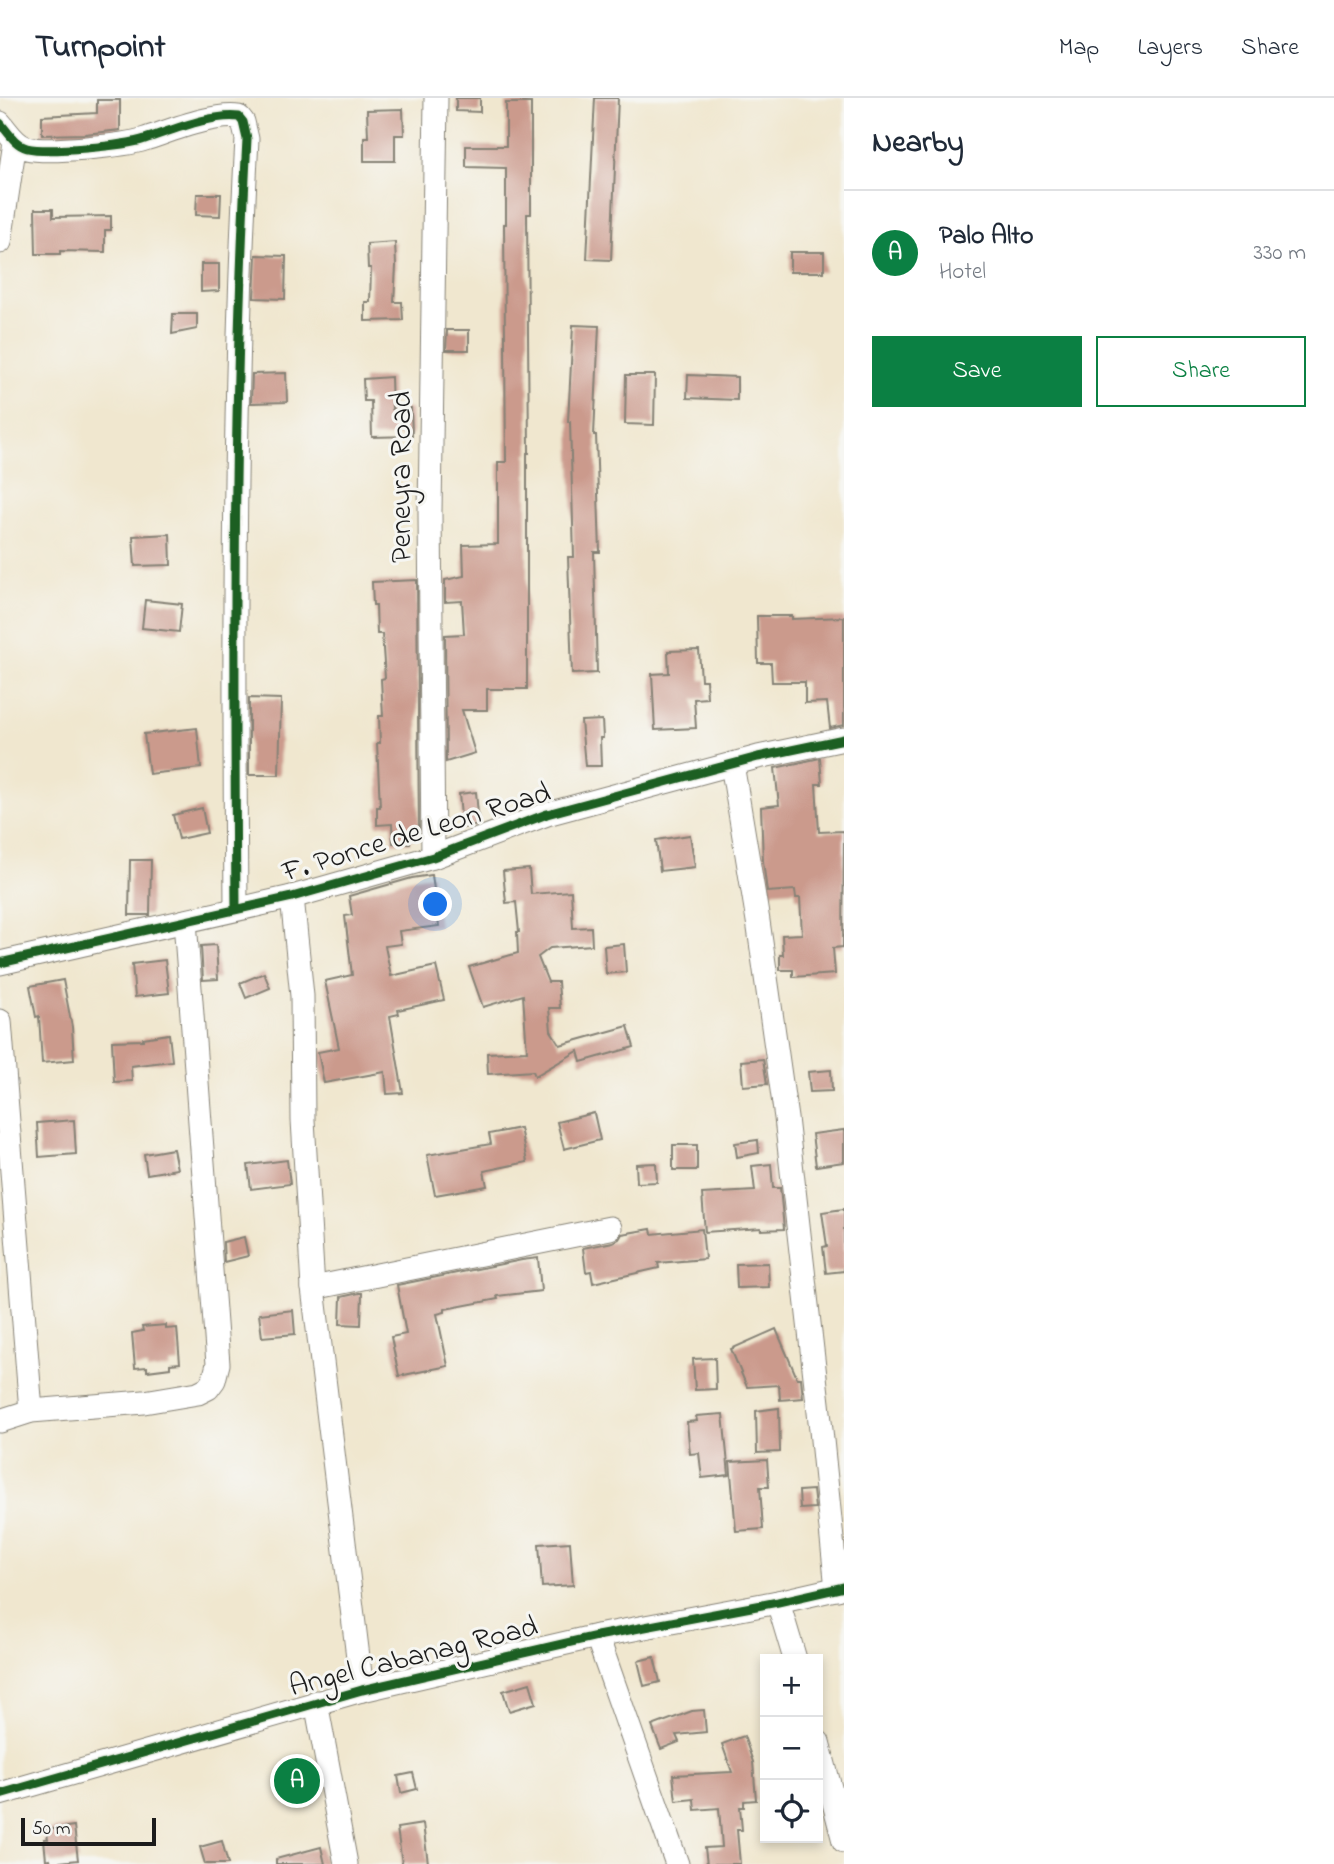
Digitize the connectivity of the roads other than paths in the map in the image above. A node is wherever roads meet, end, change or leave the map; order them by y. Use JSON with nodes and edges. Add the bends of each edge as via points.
{"nodes":[{"id":1,"x":436,"y":98,"type":"edge"},
{"id":2,"x":0,"y":123,"type":"edge"},
{"id":3,"x":15,"y":142,"type":"junction"},
{"id":4,"x":0,"y":242,"type":"edge"},
{"id":5,"x":844,"y":739,"type":"edge"},
{"id":6,"x":732,"y":764,"type":"junction"},
{"id":7,"x":433,"y":857,"type":"junction"},
{"id":8,"x":292,"y":897,"type":"junction"},
{"id":9,"x":236,"y":908,"type":"junction"},
{"id":10,"x":185,"y":921,"type":"junction"},
{"id":11,"x":0,"y":963,"type":"edge"},
{"id":12,"x":0,"y":1021,"type":"edge"},
{"id":13,"x":610,"y":1228,"type":"dead end"},
{"id":14,"x":313,"y":1289,"type":"junction"},
{"id":15,"x":31,"y":1411,"type":"junction"},
{"id":16,"x":0,"y":1421,"type":"edge"},
{"id":17,"x":841,"y":1588,"type":"edge"},
{"id":18,"x":778,"y":1602,"type":"junction"},
{"id":19,"x":597,"y":1636,"type":"junction"},
{"id":20,"x":794,"y":1654,"type":"edge"},
{"id":21,"x":362,"y":1690,"type":"junction"},
{"id":22,"x":316,"y":1702,"type":"junction"},
{"id":23,"x":823,"y":1761,"type":"edge"},
{"id":24,"x":0,"y":1794,"type":"edge"},
{"id":25,"x":844,"y":1841,"type":"edge"},
{"id":26,"x":346,"y":1864,"type":"edge"},
{"id":27,"x":677,"y":1864,"type":"edge"}],
"edges":[{"from":1,"to":7,"type":"street","name":"Peneyra Road","via":[[430,512]]},
{"from":2,"to":3,"type":"street"},
{"from":3,"to":4,"type":"street"},
{"from":3,"to":9,"type":"street","via":[[46,150],[123,144],[231,116],[243,122],[247,139],[234,624]]},
{"from":5,"to":6,"type":"street","name":"F. Ponce de Leon Road"},
{"from":6,"to":7,"type":"street","name":"F. Ponce de Leon Road","via":[[547,814]]},
{"from":6,"to":17,"type":"street","via":[[786,1118]]},
{"from":7,"to":8,"type":"street","name":"F. Ponce de Leon Road"},
{"from":8,"to":9,"type":"street","name":"F. Ponce de Leon Road"},
{"from":8,"to":14,"type":"street","via":[[302,996],[303,1120]]},
{"from":9,"to":10,"type":"street","name":"F. Ponce de Leon Road"},
{"from":10,"to":11,"type":"street","name":"F. Ponce de Leon Road"},
{"from":10,"to":15,"type":"street","via":[[218,1364],[214,1380],[198,1393]]},
{"from":12,"to":15,"type":"street"},
{"from":13,"to":14,"type":"street"},
{"from":14,"to":21,"type":"street"},
{"from":15,"to":16,"type":"street"},
{"from":17,"to":18,"type":"street","name":"Angel Cabanag Road"},
{"from":18,"to":19,"type":"street","name":"Angel Cabanag Road"},
{"from":18,"to":20,"type":"street"},
{"from":19,"to":21,"type":"street","name":"Angel Cabanag Road"},
{"from":19,"to":27,"type":"street"},
{"from":21,"to":22,"type":"street","name":"Angel Cabanag Road"},
{"from":22,"to":24,"type":"street","name":"Angel Cabanag Road"},
{"from":22,"to":26,"type":"street"},
{"from":23,"to":25,"type":"street"}]}
